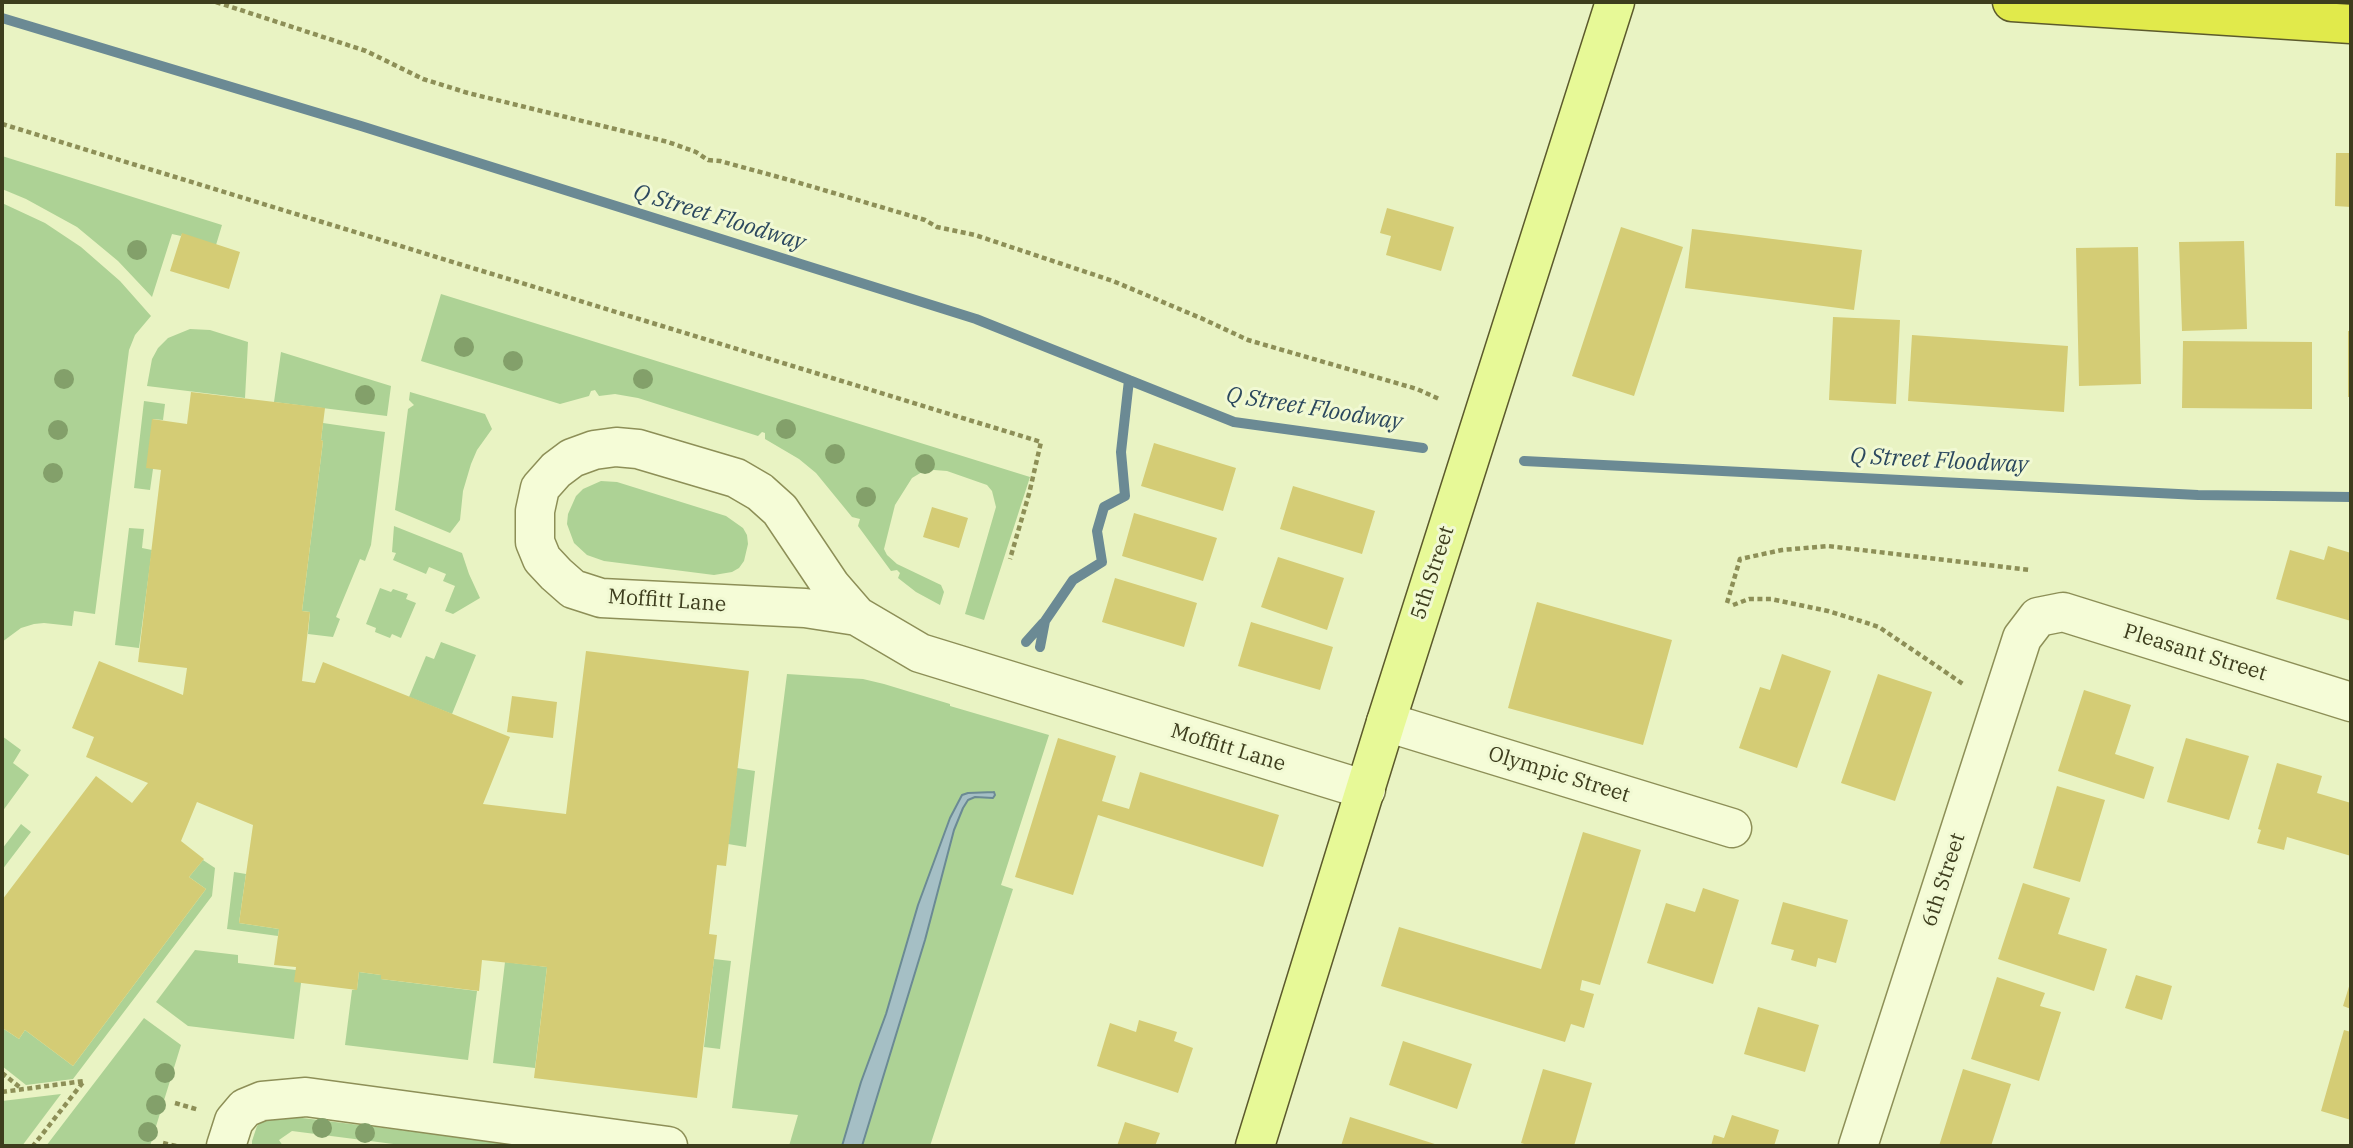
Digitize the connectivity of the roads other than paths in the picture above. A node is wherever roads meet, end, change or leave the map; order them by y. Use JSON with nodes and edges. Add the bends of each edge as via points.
{"nodes":[{"id":1,"x":1615,"y":2,"type":"edge"},
{"id":2,"x":2012,"y":2,"type":"edge"},
{"id":3,"x":2351,"y":24,"type":"edge"},
{"id":4,"x":857,"y":615,"type":"junction"},
{"id":5,"x":2038,"y":617,"type":"joint"},
{"id":6,"x":2351,"y":702,"type":"edge"},
{"id":7,"x":1386,"y":722,"type":"junction"},
{"id":8,"x":1366,"y":790,"type":"junction"},
{"id":9,"x":1732,"y":828,"type":"dead end"},
{"id":10,"x":226,"y":1146,"type":"edge"},
{"id":11,"x":668,"y":1146,"type":"edge"},
{"id":12,"x":1255,"y":1146,"type":"edge"},
{"id":13,"x":1858,"y":1146,"type":"edge"}],
"edges":[{"from":1,"to":7,"type":"main road","name":"5th Street"},
{"from":2,"to":3,"type":"highway"},
{"from":4,"to":4,"type":"street","name":"Moffitt Lane","via":[[831,586],[780,510],[736,478],[638,449],[616,447],[572,458],[540,488],[534,511],[535,542],[549,566],[573,589],[601,598],[805,608]]},
{"from":4,"to":8,"type":"street","name":"Moffitt Lane","via":[[920,653]]},
{"from":5,"to":6,"type":"street","name":"Pleasant Street","via":[[2063,612]]},
{"from":5,"to":13,"type":"street","name":"6th Street","via":[[2022,638]]},
{"from":7,"to":8,"type":"main road","name":"5th Street"},
{"from":7,"to":9,"type":"street","name":"Olympic Street"},
{"from":8,"to":12,"type":"main road","name":"5th Street"},
{"from":10,"to":11,"type":"street","via":[[234,1121],[245,1108],[306,1097]]}]}
